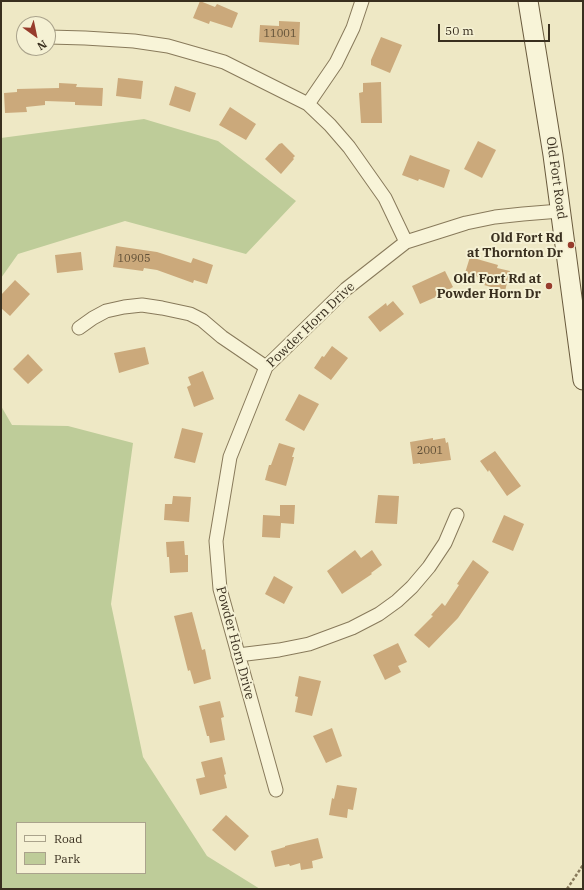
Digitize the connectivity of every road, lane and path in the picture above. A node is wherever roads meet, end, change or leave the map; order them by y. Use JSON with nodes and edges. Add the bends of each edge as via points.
{"nodes":[{"id":1,"x":362,"y":1,"type":"edge"},
{"id":2,"x":528,"y":1,"type":"edge"},
{"id":3,"x":56,"y":37,"type":"edge"},
{"id":4,"x":308,"y":104,"type":"junction"},
{"id":5,"x":560,"y":212,"type":"junction"},
{"id":6,"x":406,"y":242,"type":"junction"},
{"id":7,"x":79,"y":328,"type":"dead end"},
{"id":8,"x":580,"y":334,"type":"edge"},
{"id":9,"x":266,"y":367,"type":"junction"},
{"id":10,"x":583,"y":380,"type":"edge"},
{"id":11,"x":457,"y":515,"type":"dead end"},
{"id":12,"x":238,"y":655,"type":"junction"},
{"id":13,"x":276,"y":790,"type":"dead end"},
{"id":14,"x":583,"y":865,"type":"edge"},
{"id":15,"x":567,"y":889,"type":"edge"}],
"edges":[{"from":1,"to":4,"type":"street","via":[[354,28],[336,63]]},
{"from":2,"to":5,"type":"main road","name":"Old Fort Road"},
{"from":3,"to":4,"type":"street","via":[[168,46],[224,62]]},
{"from":4,"to":6,"type":"street","via":[[349,146],[385,198]]},
{"from":5,"to":6,"type":"street","name":"Powder Horn Drive","via":[[495,217],[466,223]]},
{"from":5,"to":8,"type":"main road","name":"Old Fort Road"},
{"from":6,"to":9,"type":"street","name":"Powder Horn Drive","via":[[346,288]]},
{"from":7,"to":9,"type":"street","via":[[106,311],[142,305],[162,308],[190,314],[202,320]]},
{"from":8,"to":10,"type":"main road","name":"Old Fort Road"},
{"from":9,"to":12,"type":"street","name":"Powder Horn Drive","via":[[230,457],[216,540],[220,589]]},
{"from":11,"to":12,"type":"street","via":[[445,543],[429,567],[412,587],[379,614],[352,628],[309,644]]},
{"from":12,"to":13,"type":"street","name":"Powder Horn Drive"},
{"from":14,"to":15,"type":"path"}]}
